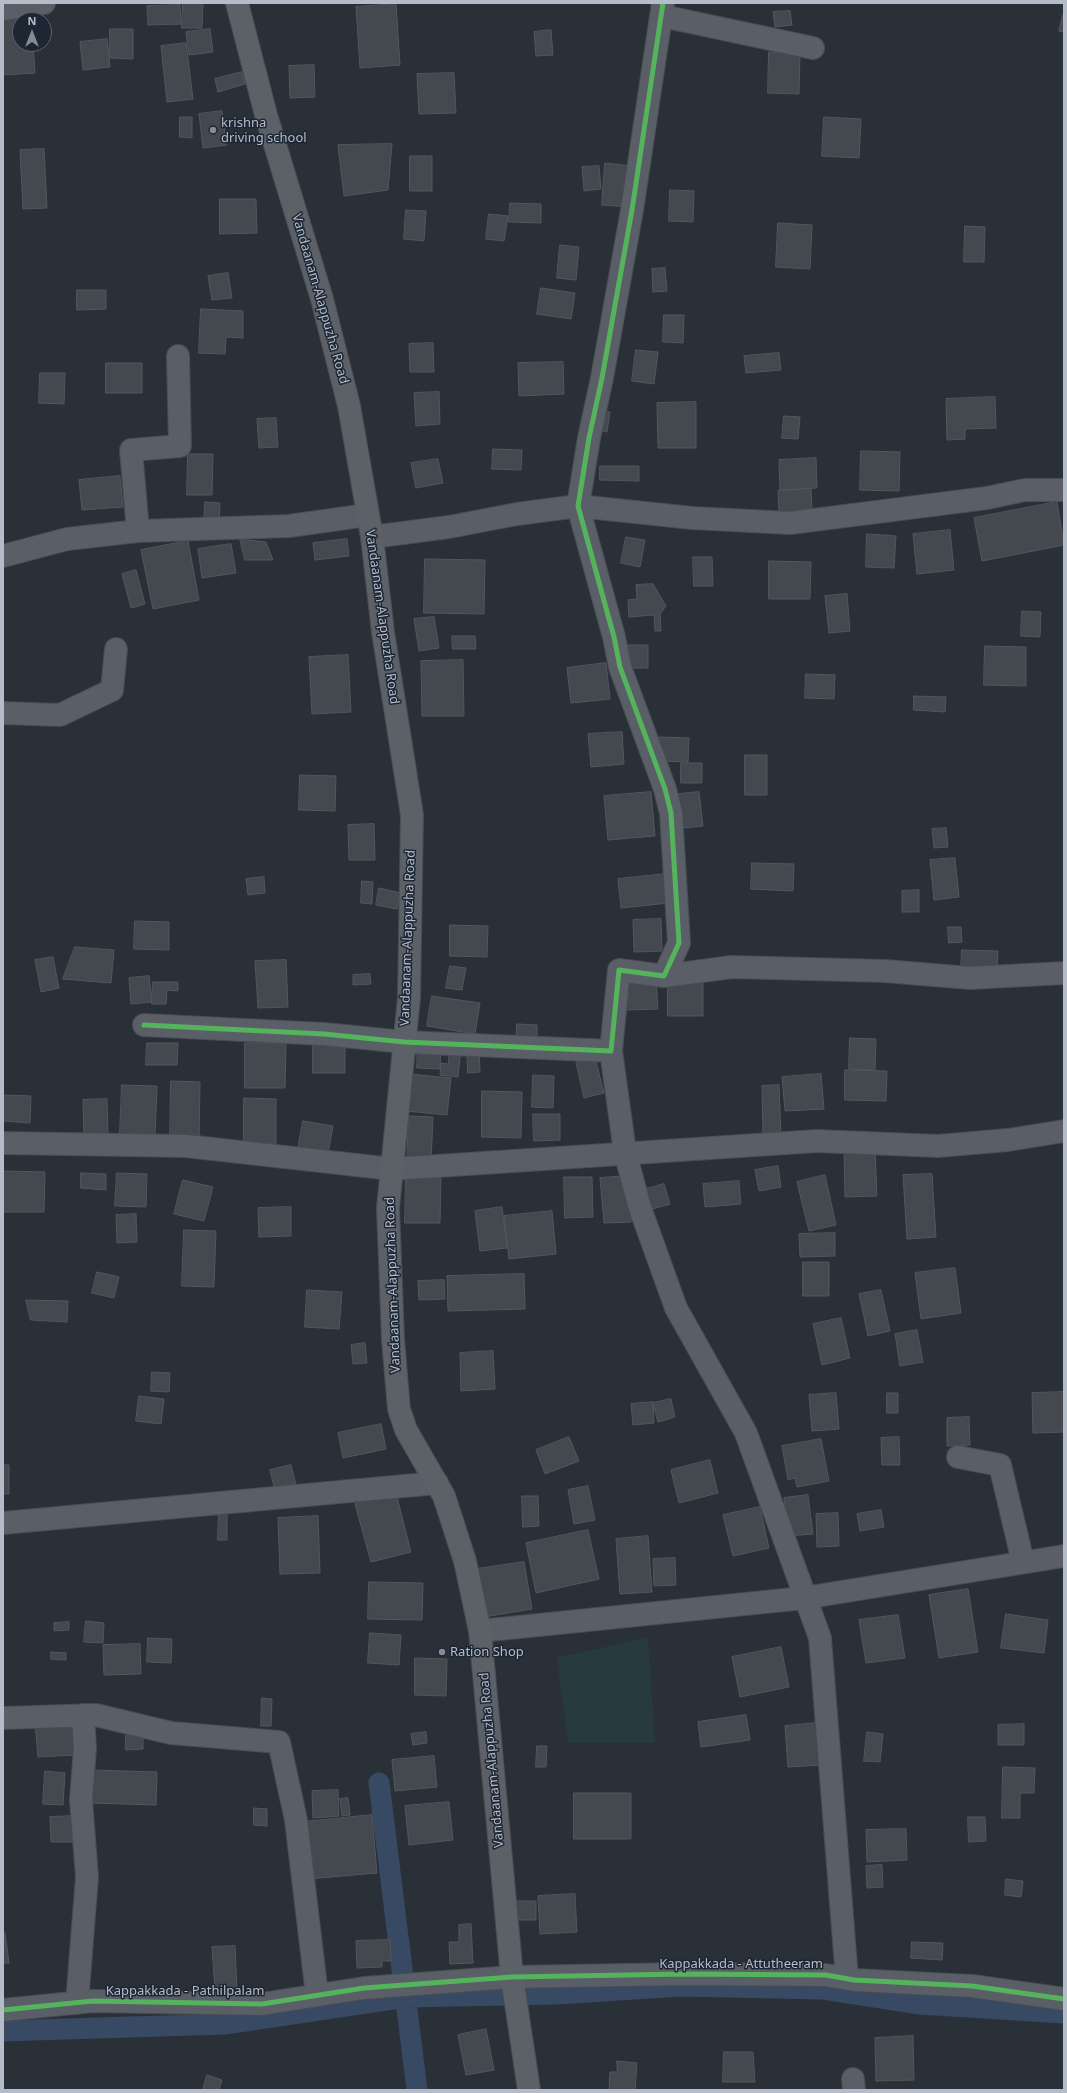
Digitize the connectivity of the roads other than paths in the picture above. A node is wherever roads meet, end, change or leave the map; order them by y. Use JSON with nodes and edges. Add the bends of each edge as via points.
{"nodes":[{"id":1,"x":44,"y":3,"type":"edge"},
{"id":2,"x":237,"y":3,"type":"edge"},
{"id":3,"x":3,"y":9,"type":"edge"},
{"id":4,"x":662,"y":9,"type":"edge"},
{"id":5,"x":813,"y":48,"type":"dead end"},
{"id":6,"x":178,"y":356,"type":"dead end"},
{"id":7,"x":1064,"y":490,"type":"edge"},
{"id":8,"x":578,"y":506,"type":"junction"},
{"id":9,"x":367,"y":514,"type":"junction"},
{"id":10,"x":138,"y":531,"type":"junction"},
{"id":11,"x":372,"y":537,"type":"junction"},
{"id":12,"x":3,"y":556,"type":"edge"},
{"id":13,"x":116,"y":649,"type":"dead end"},
{"id":14,"x":3,"y":713,"type":"edge"},
{"id":15,"x":1064,"y":973,"type":"edge"},
{"id":16,"x":664,"y":976,"type":"junction"},
{"id":17,"x":144,"y":1025,"type":"dead end"},
{"id":18,"x":404,"y":1042,"type":"junction"},
{"id":19,"x":611,"y":1051,"type":"junction"},
{"id":20,"x":1064,"y":1131,"type":"edge"},
{"id":21,"x":3,"y":1142,"type":"edge"},
{"id":22,"x":625,"y":1152,"type":"junction"},
{"id":23,"x":392,"y":1169,"type":"junction"},
{"id":24,"x":958,"y":1457,"type":"dead end"},
{"id":25,"x":436,"y":1483,"type":"junction"},
{"id":26,"x":3,"y":1523,"type":"edge"},
{"id":27,"x":1064,"y":1556,"type":"edge"},
{"id":28,"x":1023,"y":1562,"type":"junction"},
{"id":29,"x":804,"y":1598,"type":"junction"},
{"id":30,"x":480,"y":1631,"type":"junction"},
{"id":31,"x":83,"y":1715,"type":"junction"},
{"id":32,"x":3,"y":1718,"type":"edge"},
{"id":33,"x":848,"y":1979,"type":"junction"},
{"id":34,"x":514,"y":1988,"type":"junction"},
{"id":35,"x":317,"y":1995,"type":"junction"},
{"id":36,"x":1064,"y":1999,"type":"edge"},
{"id":37,"x":77,"y":2003,"type":"junction"},
{"id":38,"x":3,"y":2010,"type":"edge"},
{"id":39,"x":529,"y":2090,"type":"edge"}],
"edges":[{"from":1,"to":3,"type":"street"},
{"from":2,"to":9,"type":"main road","name":"Vandaanam-Alappuzha Road","via":[[266,115],[324,306],[349,406]]},
{"from":4,"to":5,"type":"street"},
{"from":4,"to":8,"type":"street","via":[[631,218]]},
{"from":6,"to":10,"type":"street","via":[[180,446],[131,450]]},
{"from":7,"to":8,"type":"street","via":[[1025,490],[987,498],[790,523],[692,518]]},
{"from":8,"to":11,"type":"street"},
{"from":8,"to":16,"type":"street","via":[[620,667],[665,789],[671,813],[678,943]]},
{"from":9,"to":10,"type":"street","via":[[289,526]]},
{"from":9,"to":11,"type":"main road","name":"Vandaanam-Alappuzha Road"},
{"from":10,"to":12,"type":"street","via":[[67,539]]},
{"from":11,"to":18,"type":"main road","name":"Vandaanam-Alappuzha Road","via":[[383,632],[412,815],[409,998]]},
{"from":13,"to":14,"type":"street","via":[[112,690],[60,715]]},
{"from":15,"to":16,"type":"street","via":[[970,978],[884,971],[732,967]]},
{"from":16,"to":19,"type":"street","via":[[619,970]]},
{"from":17,"to":18,"type":"street","via":[[324,1034]]},
{"from":18,"to":19,"type":"street"},
{"from":18,"to":23,"type":"main road","name":"Vandaanam-Alappuzha Road"},
{"from":19,"to":22,"type":"street"},
{"from":20,"to":22,"type":"street","via":[[1008,1140],[938,1146],[817,1141]]},
{"from":21,"to":23,"type":"street","via":[[186,1146]]},
{"from":22,"to":23,"type":"street"},
{"from":22,"to":29,"type":"street","via":[[640,1208],[676,1308],[746,1433]]},
{"from":23,"to":25,"type":"main road","name":"Vandaanam-Alappuzha Road","via":[[388,1208],[393,1340],[399,1409],[406,1430]]},
{"from":24,"to":28,"type":"street","via":[[1000,1465]]},
{"from":25,"to":26,"type":"street"},
{"from":25,"to":30,"type":"main road","name":"Vandaanam-Alappuzha Road","via":[[444,1496],[465,1561]]},
{"from":27,"to":28,"type":"street"},
{"from":28,"to":29,"type":"street"},
{"from":29,"to":30,"type":"street"},
{"from":29,"to":33,"type":"street","via":[[820,1638]]},
{"from":30,"to":34,"type":"main road","name":"Vandaanam-Alappuzha Road"},
{"from":31,"to":32,"type":"street"},
{"from":31,"to":35,"type":"street","via":[[96,1715],[171,1733],[279,1742],[296,1820]]},
{"from":31,"to":37,"type":"street","via":[[85,1748],[81,1800],[87,1877]]},
{"from":33,"to":34,"type":"street","name":"Kappakkada - Attutheeram","via":[[826,1975],[802,1975]]},
{"from":33,"to":36,"type":"street","name":"Kappakkada - Attutheeram","via":[[972,1986]]},
{"from":34,"to":35,"type":"street","name":"Kappakkada - Pathilpalam","via":[[415,1984]]},
{"from":34,"to":39,"type":"main road","name":"Vandaanam-Alappuzha Road"},
{"from":35,"to":37,"type":"street","name":"Kappakkada - Pathilpalam","via":[[262,2004],[93,2001]]},
{"from":37,"to":38,"type":"street","name":"Kappakkada - Pathilpalam"}]}
